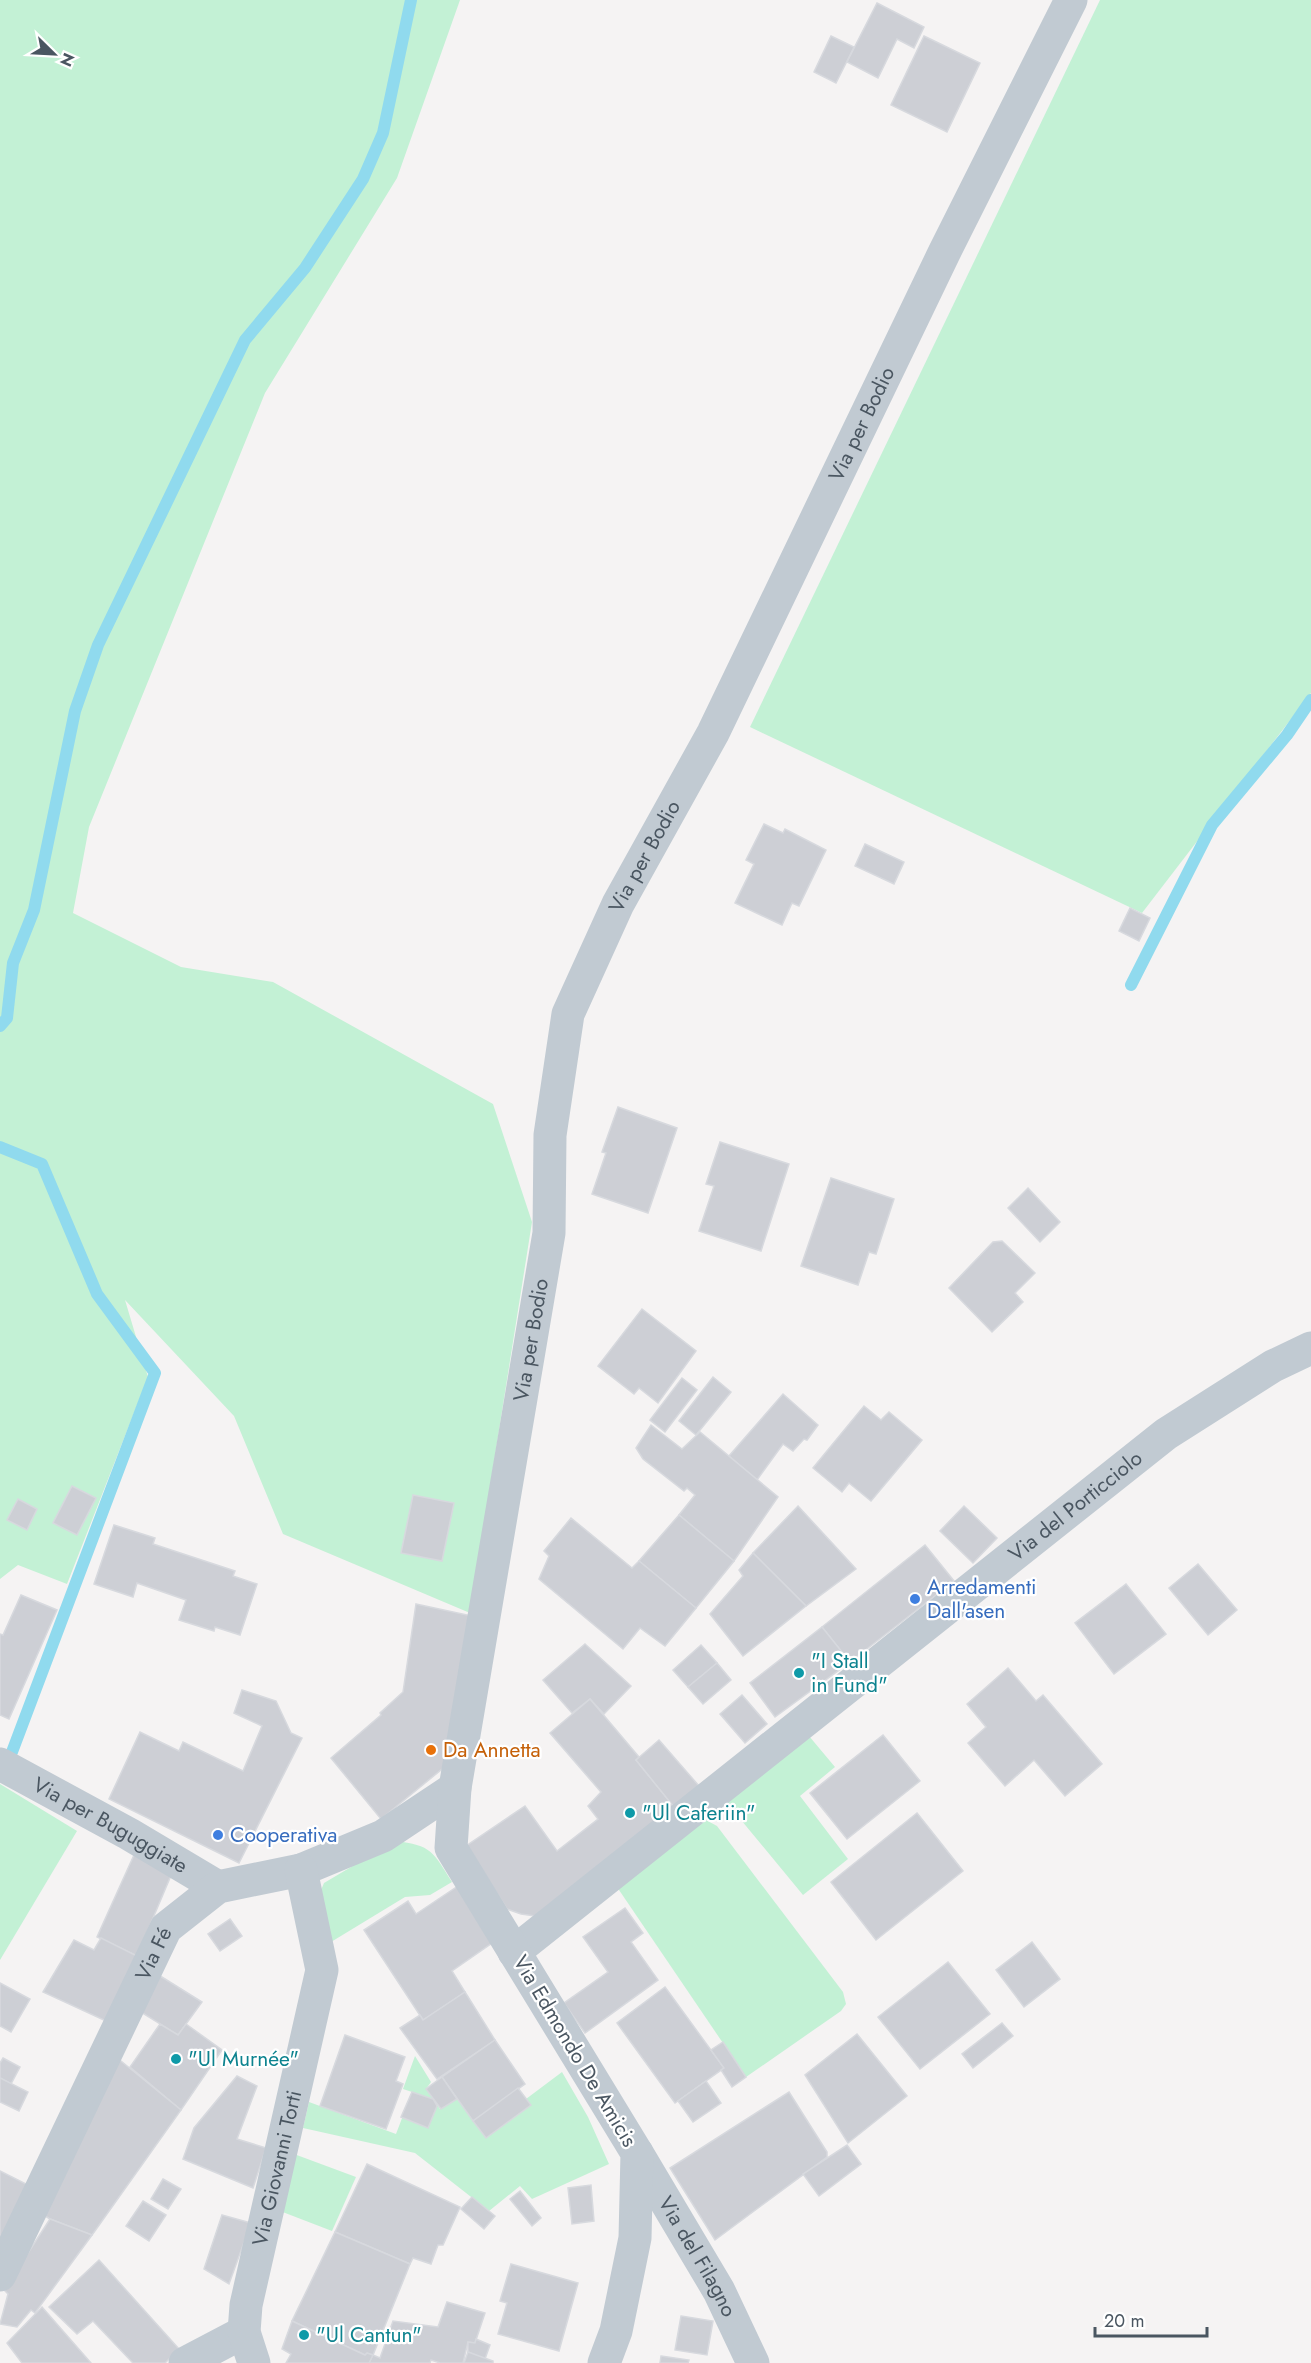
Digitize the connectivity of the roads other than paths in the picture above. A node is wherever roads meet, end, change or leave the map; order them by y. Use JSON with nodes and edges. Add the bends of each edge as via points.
{"nodes":[{"id":1,"x":1071,"y":0,"type":"edge"},
{"id":2,"x":1311,"y":1348,"type":"edge"},
{"id":3,"x":0,"y":1764,"type":"edge"},
{"id":4,"x":455,"y":1788,"type":"junction"},
{"id":5,"x":301,"y":1870,"type":"junction"},
{"id":6,"x":218,"y":1887,"type":"junction"},
{"id":7,"x":514,"y":1952,"type":"junction"},
{"id":8,"x":637,"y":2153,"type":"junction"},
{"id":9,"x":0,"y":2275,"type":"edge"},
{"id":10,"x":244,"y":2332,"type":"junction"},
{"id":11,"x":185,"y":2363,"type":"edge"},
{"id":12,"x":254,"y":2363,"type":"edge"},
{"id":13,"x":604,"y":2363,"type":"edge"},
{"id":14,"x":753,"y":2363,"type":"edge"}],
"edges":[{"from":1,"to":4,"type":"street","name":"Via per Bodio","via":[[944,253],[713,733],[618,904],[568,1014],[550,1135],[549,1233]]},
{"from":2,"to":7,"type":"street","name":"Via del Porticciolo","via":[[1273,1366],[1166,1434]]},
{"from":3,"to":6,"type":"street","name":"Via per Buguggiate"},
{"from":4,"to":5,"type":"street","name":"Via Fé","via":[[382,1836]]},
{"from":4,"to":7,"type":"street","name":"Via Edmondo De Amicis","via":[[451,1848]]},
{"from":5,"to":6,"type":"street","name":"Via Fé"},
{"from":5,"to":10,"type":"street","name":"Via Giovanni Torti","via":[[322,1970],[246,2305]]},
{"from":6,"to":9,"type":"street","name":"Via Fé","via":[[166,1928]]},
{"from":7,"to":8,"type":"street","name":"Via Edmondo De Amicis"},
{"from":8,"to":13,"type":"street","name":"Via Edmondo De Amicis","via":[[635,2238],[616,2331]]},
{"from":8,"to":14,"type":"street","name":"Via del Filagno","via":[[719,2291]]},
{"from":10,"to":11,"type":"street"},
{"from":10,"to":12,"type":"street","name":"Via Giovanni Torti"}]}
